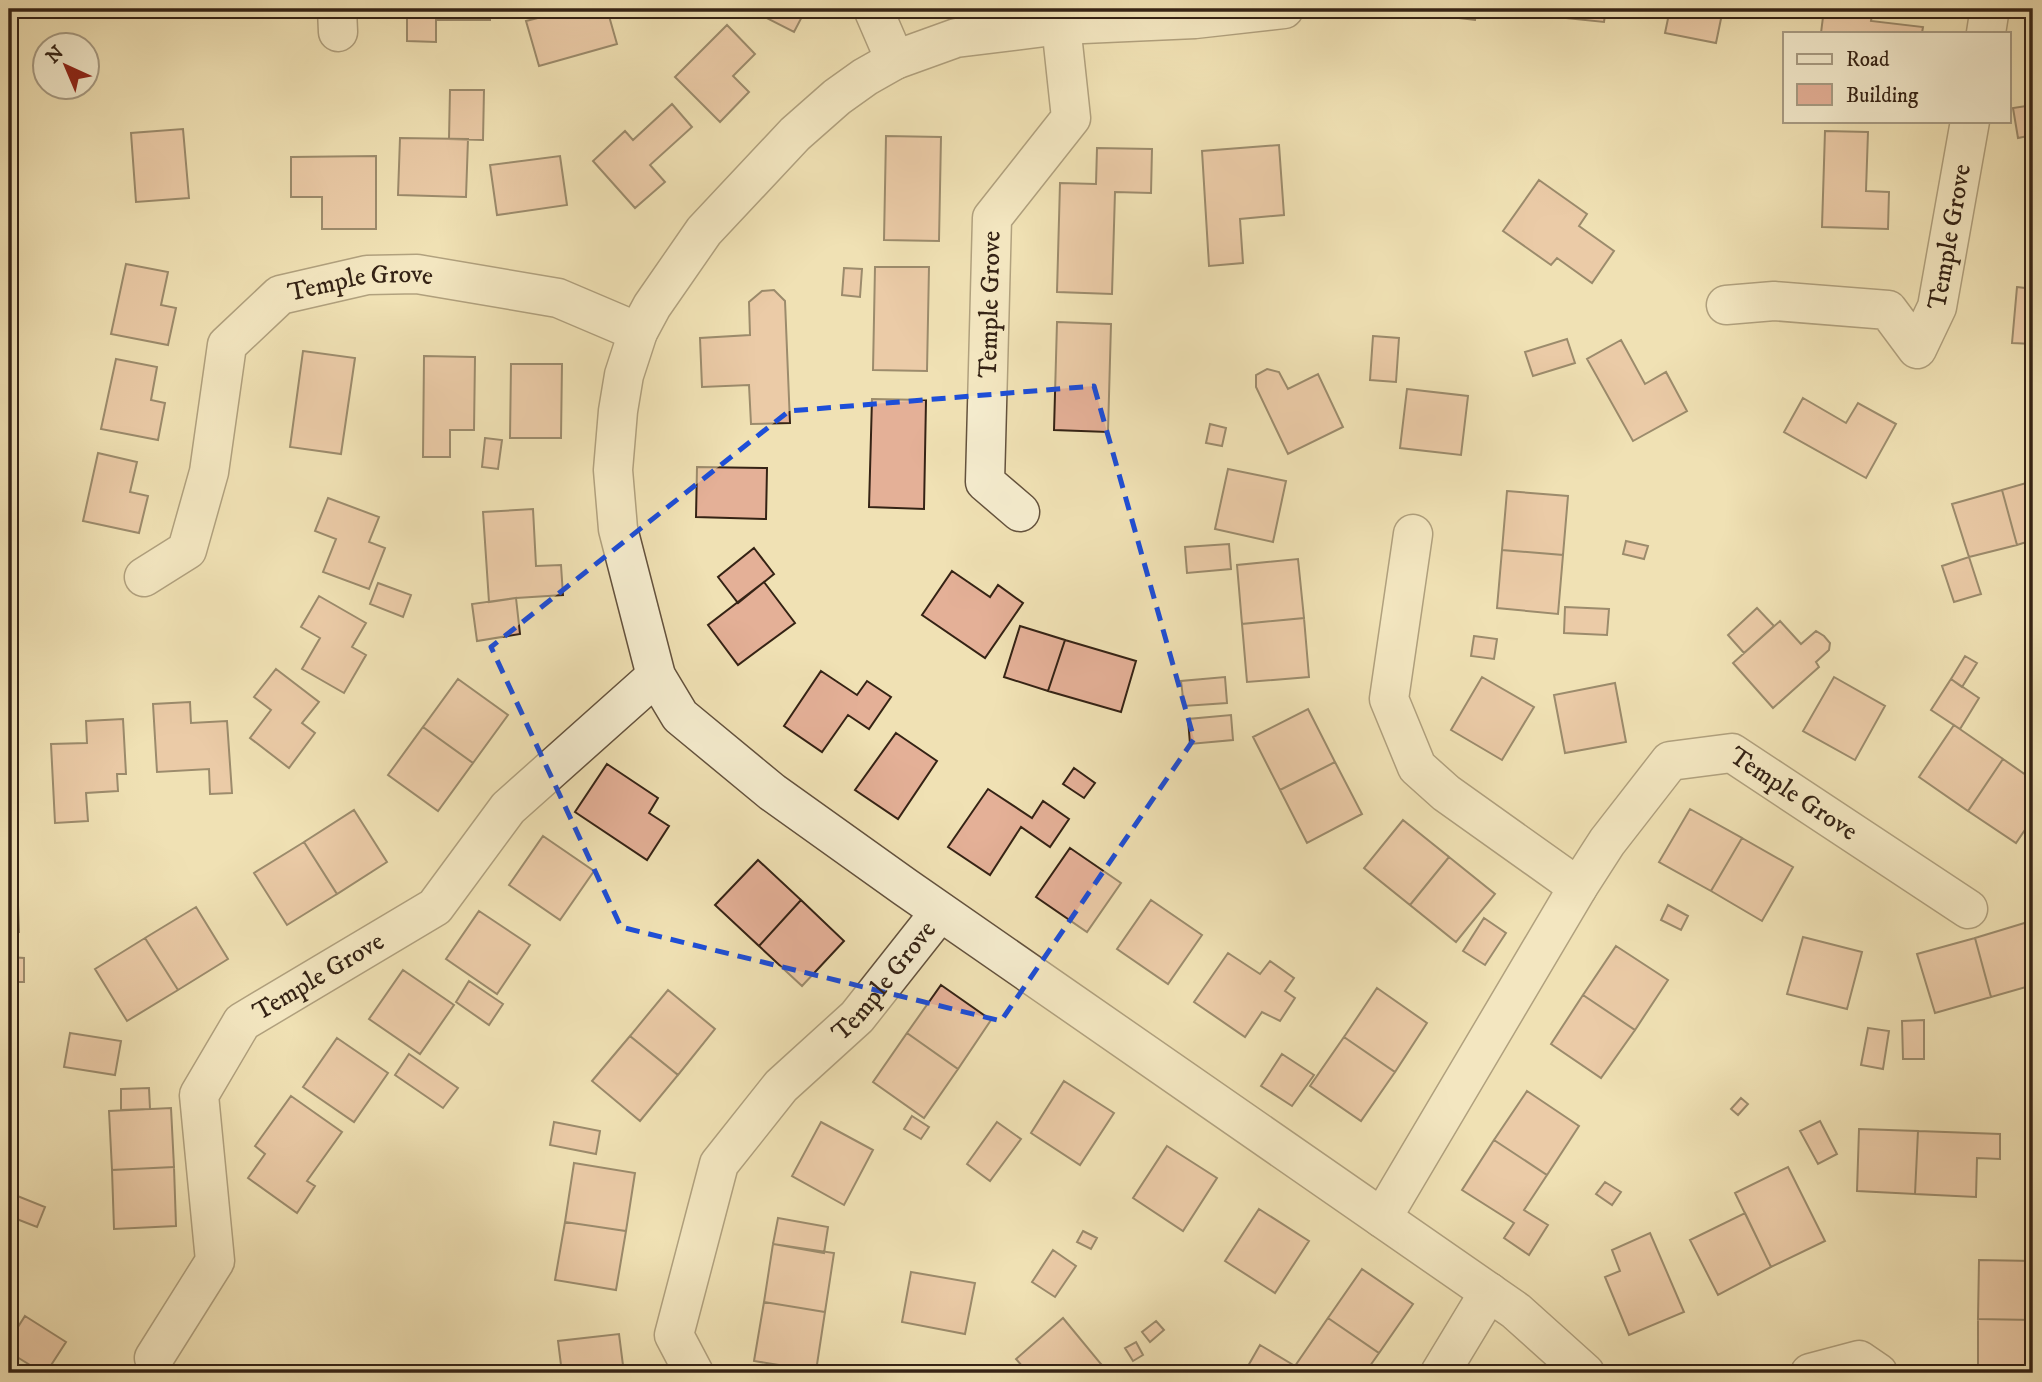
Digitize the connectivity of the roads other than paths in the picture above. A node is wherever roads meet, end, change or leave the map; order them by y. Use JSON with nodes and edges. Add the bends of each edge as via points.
{"nodes":[{"id":1,"x":873,"y":9,"type":"edge"},
{"id":2,"x":1284,"y":9,"type":"edge"},
{"id":3,"x":1987,"y":9,"type":"edge"},
{"id":4,"x":1061,"y":25,"type":"junction"},
{"id":5,"x":1986,"y":32,"type":"edge"},
{"id":6,"x":895,"y":60,"type":"junction"},
{"id":7,"x":1970,"y":122,"type":"edge"},
{"id":8,"x":1726,"y":305,"type":"dead end"},
{"id":9,"x":638,"y":332,"type":"junction"},
{"id":10,"x":1020,"y":512,"type":"dead end"},
{"id":11,"x":1413,"y":534,"type":"dead end"},
{"id":12,"x":144,"y":577,"type":"dead end"},
{"id":13,"x":656,"y":676,"type":"junction"},
{"id":14,"x":1578,"y":887,"type":"junction"},
{"id":15,"x":1968,"y":909,"type":"dead end"},
{"id":16,"x":940,"y":912,"type":"junction"},
{"id":17,"x":1382,"y":1218,"type":"junction"},
{"id":18,"x":1489,"y":1292,"type":"junction"},
{"id":19,"x":154,"y":1358,"type":"dead end"},
{"id":20,"x":694,"y":1373,"type":"edge"},
{"id":21,"x":1440,"y":1373,"type":"edge"},
{"id":22,"x":1585,"y":1373,"type":"edge"},
{"id":23,"x":1810,"y":1373,"type":"edge"},
{"id":24,"x":1878,"y":1373,"type":"edge"}],
"edges":[{"from":1,"to":6,"type":"street"},
{"from":2,"to":4,"type":"street","name":"Temple Grove","via":[[1195,19]]},
{"from":3,"to":5,"type":"street"},
{"from":4,"to":6,"type":"street","name":"Temple Grove","via":[[956,38]]},
{"from":4,"to":10,"type":"street","name":"Temple Grove","via":[[1070,118],[992,218],[985,482]]},
{"from":6,"to":9,"type":"street","name":"Temple Grove","via":[[837,97],[750,181],[704,231]]},
{"from":7,"to":8,"type":"street","name":"Temple Grove","via":[[1937,307],[1917,349],[1888,310],[1774,301]]},
{"from":9,"to":12,"type":"street","name":"Temple Grove","via":[[558,298],[417,274],[368,275],[280,295],[227,345],[209,472],[187,550]]},
{"from":9,"to":13,"type":"street","name":"Temple Grove","via":[[624,375],[613,470],[618,530]]},
{"from":11,"to":14,"type":"street","via":[[1389,699],[1417,767],[1446,793]]},
{"from":13,"to":16,"type":"street","name":"Temple Grove","via":[[680,716],[772,792]]},
{"from":13,"to":19,"type":"street","name":"Temple Grove","via":[[508,808],[435,907],[242,1022],[199,1095],[215,1261]]},
{"from":14,"to":15,"type":"street","name":"Temple Grove","via":[[1670,761],[1732,753]]},
{"from":14,"to":17,"type":"street","name":"Temple Grove"},
{"from":16,"to":17,"type":"street","name":"Temple Grove"},
{"from":16,"to":20,"type":"street","name":"Temple Grove","via":[[857,1017],[781,1086],[719,1164],[674,1335]]},
{"from":17,"to":18,"type":"street","name":"Temple Grove"},
{"from":18,"to":21,"type":"street"},
{"from":18,"to":22,"type":"street","name":"Temple Grove"},
{"from":23,"to":24,"type":"street","via":[[1860,1360]]}]}
